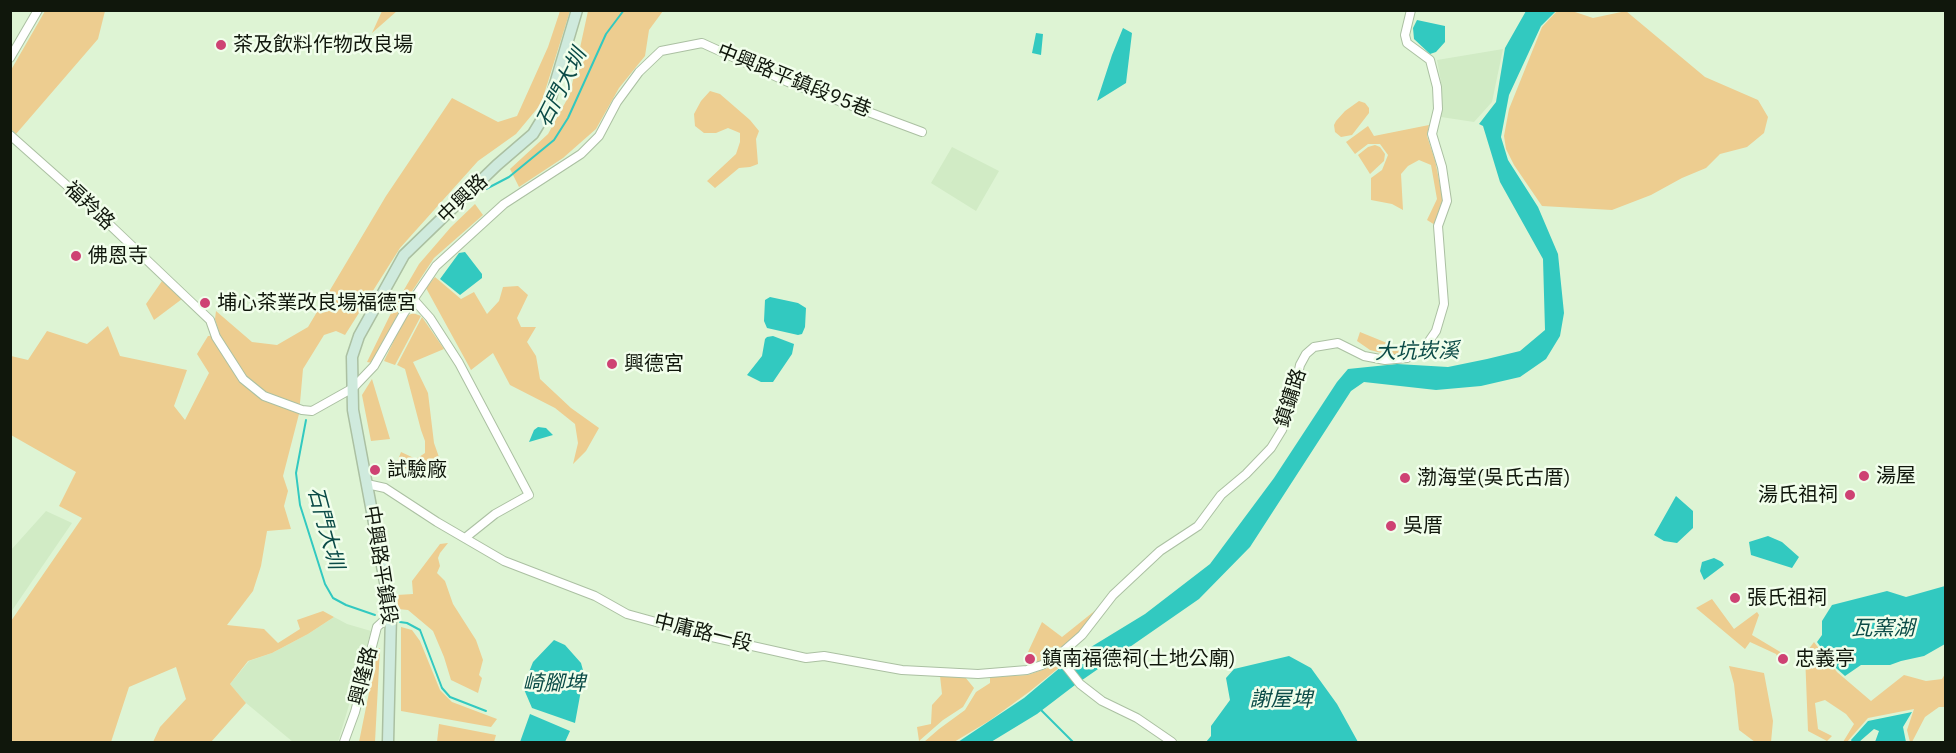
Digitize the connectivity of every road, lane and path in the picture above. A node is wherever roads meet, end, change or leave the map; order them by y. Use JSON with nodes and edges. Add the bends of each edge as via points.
{"nodes":[{"id":1,"x":38,"y":10,"type":"edge"},
{"id":2,"x":577,"y":10,"type":"edge"},
{"id":3,"x":1411,"y":10,"type":"edge"},
{"id":4,"x":10,"y":58,"type":"edge"},
{"id":5,"x":922,"y":132,"type":"dead end"},
{"id":6,"x":10,"y":135,"type":"edge"},
{"id":7,"x":414,"y":300,"type":"junction"},
{"id":8,"x":353,"y":388,"type":"junction"},
{"id":9,"x":367,"y":484,"type":"junction"},
{"id":10,"x":465,"y":538,"type":"junction"},
{"id":11,"x":391,"y":614,"type":"junction"},
{"id":12,"x":1060,"y":659,"type":"junction"},
{"id":13,"x":344,"y":742,"type":"edge"},
{"id":14,"x":388,"y":742,"type":"edge"},
{"id":15,"x":1172,"y":742,"type":"edge"}],
"edges":[{"from":1,"to":4,"type":"street"},
{"from":2,"to":8,"type":"street","name":"中興路","via":[[547,111],[533,134],[404,255],[359,336],[352,357]]},
{"from":3,"to":12,"type":"street","name":"鎮鏞路","via":[[1405,34],[1407,43],[1430,60],[1437,87],[1438,109],[1432,134],[1447,201],[1438,226],[1444,304],[1436,331],[1425,347],[1407,358],[1385,360],[1364,356],[1338,343],[1314,347],[1300,365],[1291,406],[1270,448],[1221,495],[1198,526],[1160,551],[1113,595]]},
{"from":5,"to":7,"type":"street","name":"中興路平鎮段95巷","via":[[788,82],[702,43],[661,51],[617,102],[599,136],[581,154],[504,204],[436,266]]},
{"from":6,"to":8,"type":"street","name":"福羚路","via":[[210,320],[216,338],[243,379],[264,396],[312,411]]},
{"from":7,"to":8,"type":"street","name":"中興路平鎮段95巷","via":[[375,366]]},
{"from":7,"to":10,"type":"street","via":[[459,363],[529,495],[495,514]]},
{"from":8,"to":9,"type":"street","name":"中興路平鎮段","via":[[353,410]]},
{"from":9,"to":10,"type":"street","name":"中庸路一段","via":[[385,488]]},
{"from":9,"to":11,"type":"street","name":"中興路平鎮段"},
{"from":10,"to":12,"type":"street","name":"中庸路一段","via":[[504,561],[595,596],[627,614],[795,656],[824,656],[902,670],[978,674],[1027,670]]},
{"from":11,"to":13,"type":"street","name":"興隆路","via":[[377,627]]},
{"from":11,"to":14,"type":"street","name":"中興路平鎮段"},
{"from":12,"to":15,"type":"street","via":[[1080,684],[1102,701],[1137,718]]}]}
